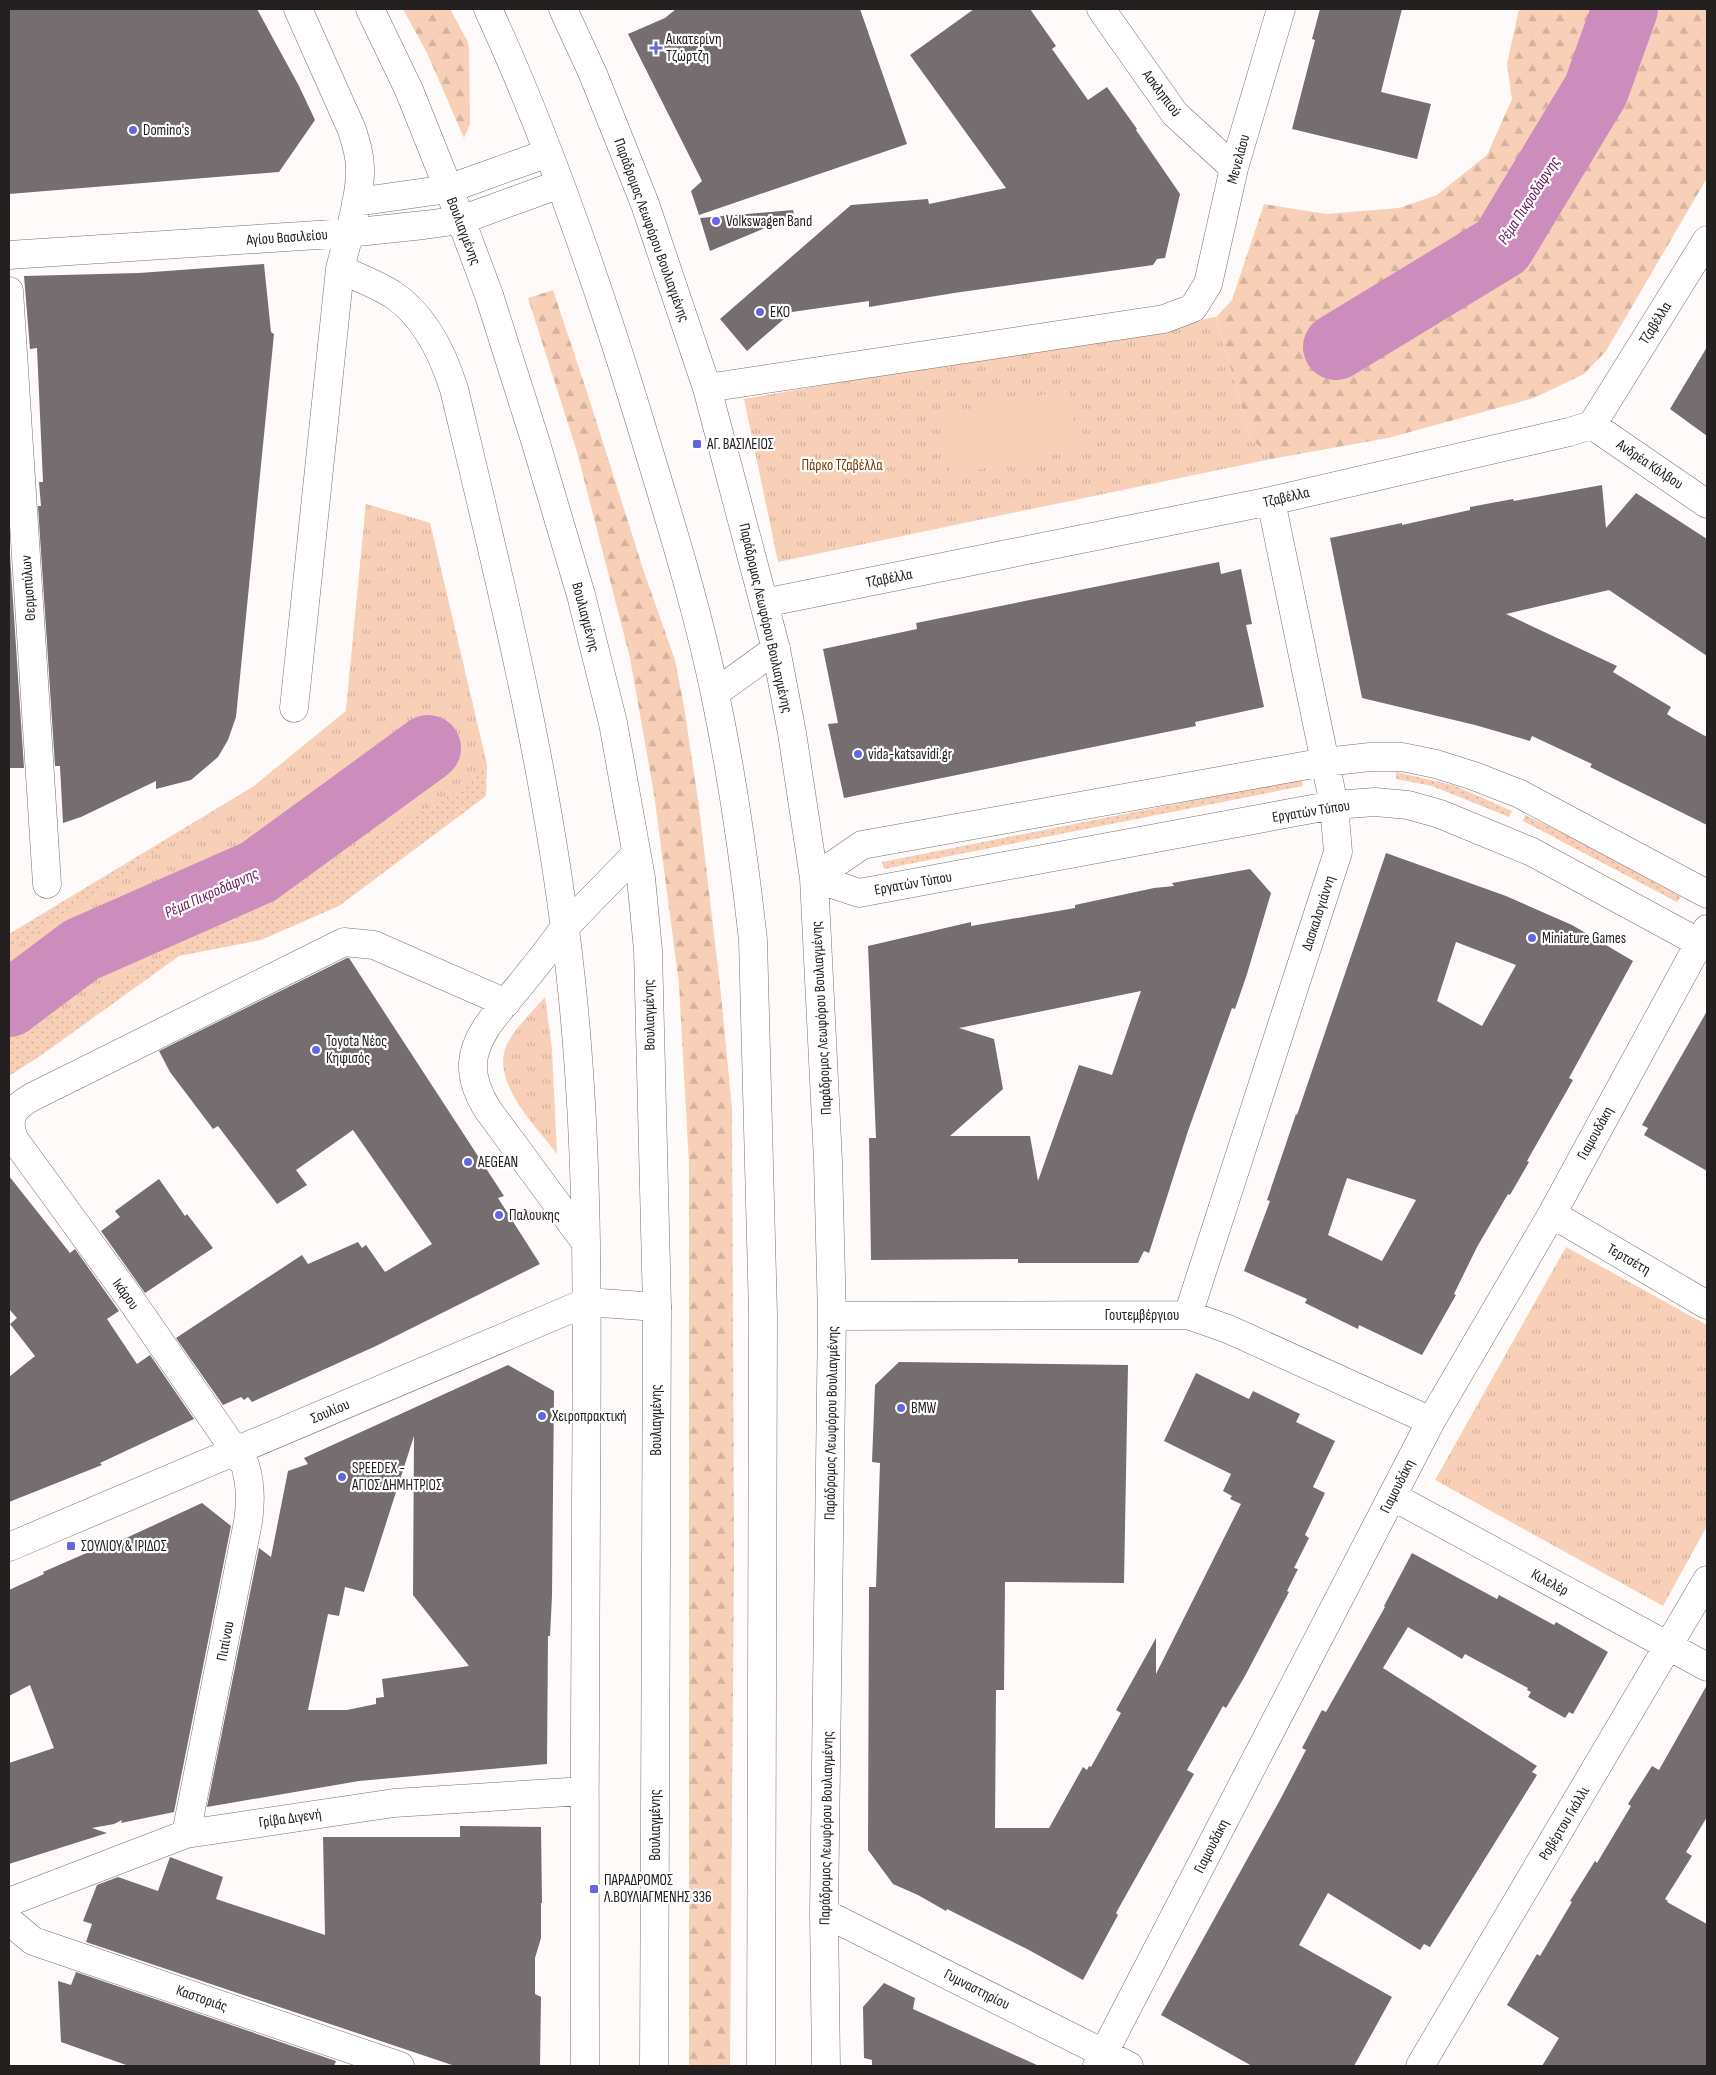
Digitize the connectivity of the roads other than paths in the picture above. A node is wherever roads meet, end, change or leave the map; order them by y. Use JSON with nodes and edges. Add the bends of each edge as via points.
{"nodes":[{"id":1,"x":298,"y":9,"type":"edge"},
{"id":2,"x":370,"y":9,"type":"edge"},
{"id":3,"x":488,"y":9,"type":"edge"},
{"id":4,"x":563,"y":9,"type":"edge"},
{"id":5,"x":1100,"y":9,"type":"edge"},
{"id":6,"x":1281,"y":9,"type":"edge"},
{"id":7,"x":548,"y":153,"type":"junction"},
{"id":8,"x":1234,"y":168,"type":"junction"},
{"id":9,"x":560,"y":184,"type":"junction"},
{"id":10,"x":448,"y":189,"type":"junction"},
{"id":11,"x":356,"y":202,"type":"junction"},
{"id":12,"x":461,"y":220,"type":"junction"},
{"id":13,"x":348,"y":233,"type":"junction"},
{"id":14,"x":1707,"y":240,"type":"edge"},
{"id":15,"x":9,"y":255,"type":"edge"},
{"id":16,"x":340,"y":269,"type":"junction"},
{"id":17,"x":9,"y":291,"type":"edge"},
{"id":18,"x":708,"y":388,"type":"junction"},
{"id":19,"x":1592,"y":425,"type":"junction"},
{"id":20,"x":1271,"y":500,"type":"junction"},
{"id":21,"x":1707,"y":504,"type":"edge"},
{"id":22,"x":764,"y":603,"type":"junction"},
{"id":23,"x":776,"y":649,"type":"junction"},
{"id":24,"x":715,"y":693,"type":"junction"},
{"id":25,"x":294,"y":708,"type":"dead end"},
{"id":26,"x":1325,"y":762,"type":"junction"},
{"id":27,"x":1334,"y":806,"type":"junction"},
{"id":28,"x":636,"y":854,"type":"junction"},
{"id":29,"x":814,"y":878,"type":"junction"},
{"id":30,"x":47,"y":884,"type":"dead end"},
{"id":31,"x":1707,"y":894,"type":"edge"},
{"id":32,"x":565,"y":927,"type":"junction"},
{"id":33,"x":1705,"y":939,"type":"edge"},
{"id":34,"x":506,"y":1003,"type":"junction"},
{"id":35,"x":1552,"y":1214,"type":"junction"},
{"id":36,"x":586,"y":1243,"type":"junction"},
{"id":37,"x":587,"y":1302,"type":"junction"},
{"id":38,"x":1707,"y":1305,"type":"edge"},
{"id":39,"x":656,"y":1307,"type":"junction"},
{"id":40,"x":1188,"y":1314,"type":"junction"},
{"id":41,"x":832,"y":1316,"type":"junction"},
{"id":42,"x":1431,"y":1421,"type":"junction"},
{"id":43,"x":235,"y":1451,"type":"junction"},
{"id":44,"x":1392,"y":1496,"type":"junction"},
{"id":45,"x":9,"y":1547,"type":"edge"},
{"id":46,"x":1707,"y":1580,"type":"edge"},
{"id":47,"x":1669,"y":1646,"type":"junction"},
{"id":48,"x":1707,"y":1667,"type":"edge"},
{"id":49,"x":584,"y":1791,"type":"junction"},
{"id":50,"x":186,"y":1834,"type":"junction"},
{"id":51,"x":9,"y":1902,"type":"edge"},
{"id":52,"x":824,"y":1913,"type":"junction"},
{"id":53,"x":9,"y":1921,"type":"edge"},
{"id":54,"x":1100,"y":2060,"type":"edge"},
{"id":55,"x":400,"y":2066,"type":"edge"},
{"id":56,"x":585,"y":2066,"type":"edge"},
{"id":57,"x":654,"y":2066,"type":"edge"},
{"id":58,"x":761,"y":2066,"type":"edge"},
{"id":59,"x":826,"y":2066,"type":"edge"},
{"id":60,"x":1129,"y":2066,"type":"edge"},
{"id":61,"x":1420,"y":2066,"type":"edge"}],
"edges":[{"from":1,"to":11,"type":"street","via":[[358,146],[361,170]]},
{"from":2,"to":10,"type":"street","name":"Βουλιαγμένης","via":[[409,90]]},
{"from":3,"to":7,"type":"street"},
{"from":4,"to":18,"type":"street","name":"Παράδρομος Λεωφόρου Βουλιαγμένης","via":[[645,204]]},
{"from":5,"to":8,"type":"street","name":"Ασκληπιού","via":[[1175,114]]},
{"from":6,"to":8,"type":"street","name":"Μενελάου"},
{"from":7,"to":9,"type":"street"},
{"from":7,"to":10,"type":"street"},
{"from":8,"to":18,"type":"street","name":"Μενελάου","via":[[1208,284],[1193,308],[1164,319]]},
{"from":9,"to":12,"type":"street","name":"Αγίου Βασιλείου"},
{"from":9,"to":24,"type":"street","via":[[616,344],[661,488]]},
{"from":10,"to":11,"type":"street"},
{"from":10,"to":12,"type":"street","name":"Βουλιαγμένης"},
{"from":11,"to":13,"type":"street"},
{"from":12,"to":13,"type":"street","name":"Αγίου Βασιλείου"},
{"from":12,"to":28,"type":"street","name":"Βουλιαγμένης","via":[[489,295],[581,594],[613,723]]},
{"from":13,"to":15,"type":"street","name":"Αγίου Βασιλείου"},
{"from":13,"to":16,"type":"street"},
{"from":14,"to":19,"type":"street","name":"Τζαβέλλα"},
{"from":16,"to":25,"type":"street"},
{"from":16,"to":32,"type":"street","via":[[392,294],[407,308],[428,332],[449,374],[531,726]]},
{"from":17,"to":30,"type":"street","name":"Θερμοπύλων"},
{"from":18,"to":22,"type":"street","name":"Παράδρομος Λεωφόρου Βουλιαγμένης"},
{"from":19,"to":20,"type":"street","name":"Τζαβέλλα"},
{"from":19,"to":21,"type":"street","name":"Ανδρέα Κάλβου"},
{"from":20,"to":22,"type":"street","name":"Τζαβέλλα"},
{"from":20,"to":26,"type":"street","name":"Δασκαλογιάννη"},
{"from":22,"to":23,"type":"street","name":"Παράδρομος Λεωφόρου Βουλιαγμένης"},
{"from":23,"to":24,"type":"street"},
{"from":23,"to":29,"type":"street","name":"Παράδρομος Λεωφόρου Βουλιαγμένης"},
{"from":24,"to":58,"type":"street","via":[[753,940],[763,1314]]},
{"from":26,"to":27,"type":"street","name":"Δασκαλογιάννη"},
{"from":26,"to":29,"type":"street","via":[[862,845]]},
{"from":26,"to":31,"type":"street","via":[[1402,757],[1474,776],[1520,794]]},
{"from":27,"to":29,"type":"street","name":"Εργατών Τύπου","via":[[859,893]]},
{"from":27,"to":33,"type":"street","name":"Εργατών Τύπου","via":[[1375,802],[1440,814],[1532,852]]},
{"from":27,"to":40,"type":"street","name":"Δασκαλογιάννη","via":[[1338,852]]},
{"from":28,"to":32,"type":"street"},
{"from":28,"to":39,"type":"street","name":"Βουλιαγμένης","via":[[648,950]]},
{"from":29,"to":41,"type":"street","name":"Παράδρομος Λεωφόρου Βουλιαγμένης"},
{"from":32,"to":34,"type":"street"},
{"from":32,"to":36,"type":"street","via":[[581,1100]]},
{"from":33,"to":35,"type":"street","name":"Γιαμουδάκη"},
{"from":34,"to":36,"type":"street","via":[[476,1048],[473,1062],[475,1084],[488,1110]]},
{"from":34,"to":43,"type":"street","name":"Ικάρου","via":[[374,945],[344,942],[17,1106],[10,1128],[14,1140],[129,1297]]},
{"from":35,"to":38,"type":"street","name":"Τερτσέτη"},
{"from":35,"to":42,"type":"street","name":"Γιαμουδάκη"},
{"from":36,"to":37,"type":"street"},
{"from":37,"to":39,"type":"street","name":"Σουλίου"},
{"from":37,"to":43,"type":"street","name":"Σουλίου"},
{"from":37,"to":49,"type":"street"},
{"from":39,"to":57,"type":"street","name":"Βουλιαγμένης"},
{"from":40,"to":41,"type":"street","name":"Γουτεμβέργιου"},
{"from":40,"to":42,"type":"street","name":"Γουτεμβέργιου"},
{"from":41,"to":52,"type":"street","name":"Παράδρομος Λεωφόρου Βουλιαγμένης"},
{"from":42,"to":44,"type":"street","name":"Γιαμουδάκη"},
{"from":43,"to":45,"type":"street","name":"Σουλίου"},
{"from":43,"to":50,"type":"street","name":"Πιπίνου","via":[[245,1465],[250,1481],[250,1509]]},
{"from":44,"to":47,"type":"street","name":"Κιλελέρ"},
{"from":44,"to":54,"type":"street","name":"Γιαμουδάκη"},
{"from":46,"to":47,"type":"street","name":"Ροβέρτου Γκάλλι"},
{"from":47,"to":48,"type":"street","name":"Κιλελέρ"},
{"from":47,"to":61,"type":"street","name":"Ροβέρτου Γκάλλι"},
{"from":49,"to":50,"type":"street","name":"Γρίβα Διγενή","via":[[394,1803]]},
{"from":49,"to":56,"type":"street"},
{"from":50,"to":51,"type":"street","name":"Γρίβα Διγενή"},
{"from":52,"to":54,"type":"street","name":"Γυμναστηρίου"},
{"from":52,"to":59,"type":"street","name":"Παράδρομος Λεωφόρου Βουλιαγμένης"},
{"from":53,"to":55,"type":"street","name":"Καστοριάς","via":[[33,1940]]},
{"from":54,"to":60,"type":"street","name":"Γυμναστηρίου"}]}
